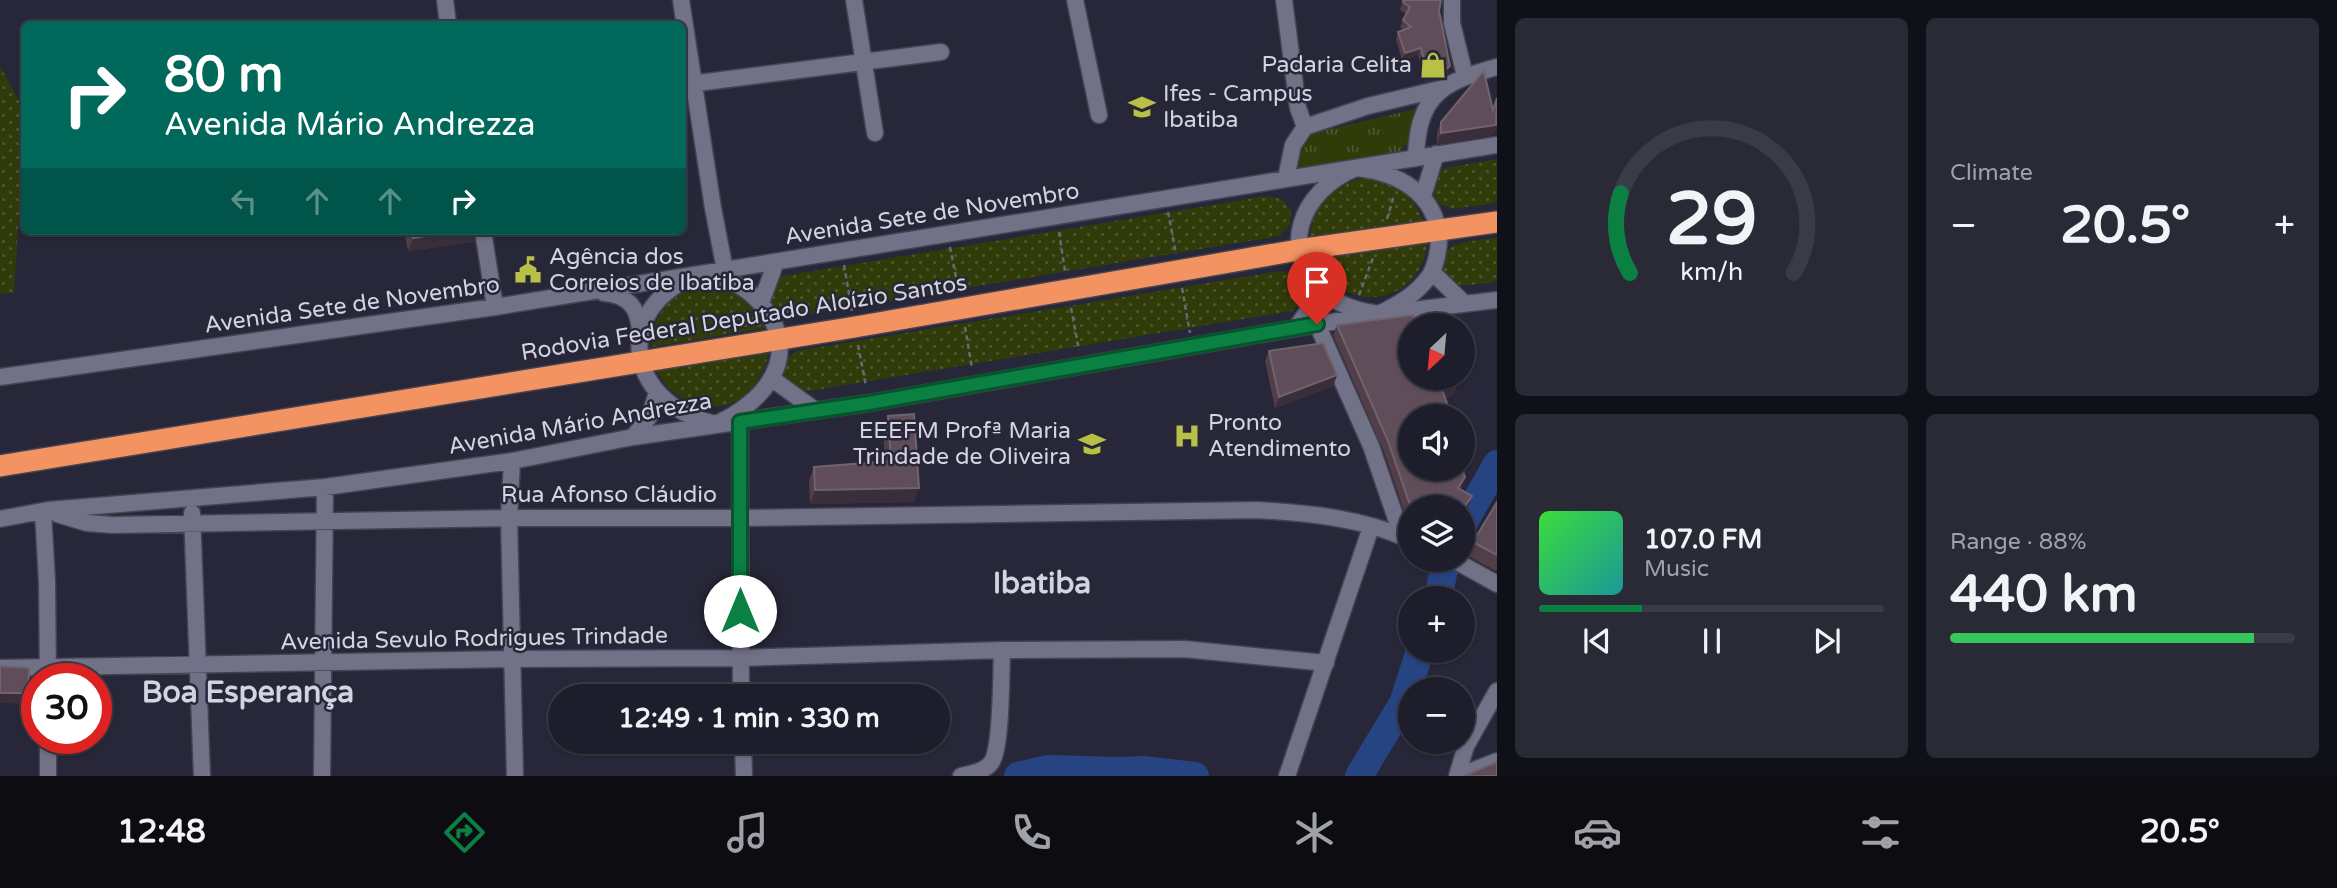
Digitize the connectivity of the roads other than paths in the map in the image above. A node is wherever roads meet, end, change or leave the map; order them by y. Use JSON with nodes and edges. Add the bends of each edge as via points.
{"nodes":[{"id":1,"x":444,"y":0,"type":"edge"},
{"id":2,"x":681,"y":0,"type":"edge"},
{"id":3,"x":854,"y":0,"type":"edge"},
{"id":4,"x":1075,"y":0,"type":"edge"},
{"id":5,"x":1284,"y":0,"type":"edge"},
{"id":6,"x":1452,"y":0,"type":"edge"},
{"id":7,"x":448,"y":21,"type":"edge"},
{"id":8,"x":683,"y":21,"type":"edge"},
{"id":9,"x":941,"y":52,"type":"dead end"},
{"id":10,"x":686,"y":60,"type":"edge"},
{"id":11,"x":863,"y":63,"type":"junction"},
{"id":12,"x":1497,"y":67,"type":"edge"},
{"id":13,"x":1465,"y":76,"type":"junction"},
{"id":14,"x":688,"y":84,"type":"edge"},
{"id":15,"x":1440,"y":89,"type":"junction"},
{"id":16,"x":1099,"y":115,"type":"dead end"},
{"id":17,"x":1304,"y":127,"type":"junction"},
{"id":18,"x":875,"y":132,"type":"dead end"},
{"id":19,"x":1497,"y":145,"type":"edge"},
{"id":20,"x":1436,"y":154,"type":"junction"},
{"id":21,"x":1416,"y":157,"type":"junction"},
{"id":22,"x":1356,"y":167,"type":"junction"},
{"id":23,"x":1430,"y":173,"type":"junction"},
{"id":24,"x":1286,"y":178,"type":"junction"},
{"id":25,"x":1423,"y":196,"type":"junction"},
{"id":26,"x":1497,"y":222,"type":"edge"},
{"id":27,"x":1438,"y":229,"type":"junction"},
{"id":28,"x":484,"y":235,"type":"edge"},
{"id":29,"x":1298,"y":250,"type":"junction"},
{"id":30,"x":776,"y":262,"type":"junction"},
{"id":31,"x":725,"y":270,"type":"junction"},
{"id":32,"x":1432,"y":272,"type":"junction"},
{"id":33,"x":699,"y":274,"type":"junction"},
{"id":34,"x":1322,"y":289,"type":"junction"},
{"id":35,"x":591,"y":292,"type":"junction"},
{"id":36,"x":1497,"y":300,"type":"edge"},
{"id":37,"x":761,"y":303,"type":"junction"},
{"id":38,"x":1465,"y":303,"type":"junction"},
{"id":39,"x":495,"y":307,"type":"junction"},
{"id":40,"x":1379,"y":314,"type":"junction"},
{"id":41,"x":1317,"y":324,"type":"junction"},
{"id":42,"x":1296,"y":328,"type":"junction"},
{"id":43,"x":640,"y":337,"type":"junction"},
{"id":44,"x":780,"y":339,"type":"junction"},
{"id":45,"x":642,"y":362,"type":"junction"},
{"id":46,"x":0,"y":377,"type":"edge"},
{"id":47,"x":771,"y":378,"type":"junction"},
{"id":48,"x":657,"y":393,"type":"junction"},
{"id":49,"x":815,"y":410,"type":"junction"},
{"id":50,"x":740,"y":422,"type":"junction"},
{"id":51,"x":716,"y":424,"type":"junction"},
{"id":52,"x":633,"y":437,"type":"junction"},
{"id":53,"x":512,"y":461,"type":"junction"},
{"id":54,"x":0,"y":466,"type":"edge"},
{"id":55,"x":325,"y":487,"type":"junction"},
{"id":56,"x":192,"y":500,"type":"junction"},
{"id":57,"x":45,"y":511,"type":"junction"},
{"id":58,"x":740,"y":517,"type":"junction"},
{"id":59,"x":1398,"y":517,"type":"edge"},
{"id":60,"x":509,"y":518,"type":"junction"},
{"id":61,"x":0,"y":519,"type":"edge"},
{"id":62,"x":324,"y":521,"type":"junction"},
{"id":63,"x":192,"y":523,"type":"junction"},
{"id":64,"x":1371,"y":527,"type":"junction"},
{"id":65,"x":1398,"y":535,"type":"edge"},
{"id":66,"x":1475,"y":572,"type":"edge"},
{"id":67,"x":1497,"y":584,"type":"edge"},
{"id":68,"x":1002,"y":650,"type":"junction"},
{"id":69,"x":512,"y":659,"type":"junction"},
{"id":70,"x":740,"y":659,"type":"junction"},
{"id":71,"x":322,"y":662,"type":"junction"},
{"id":72,"x":48,"y":663,"type":"edge"},
{"id":73,"x":1326,"y":663,"type":"junction"},
{"id":74,"x":198,"y":666,"type":"junction"},
{"id":75,"x":0,"y":668,"type":"edge"},
{"id":76,"x":21,"y":670,"type":"edge"},
{"id":77,"x":112,"y":670,"type":"edge"},
{"id":78,"x":741,"y":684,"type":"edge"},
{"id":79,"x":1497,"y":691,"type":"edge"},
{"id":80,"x":48,"y":754,"type":"edge"},
{"id":81,"x":743,"y":754,"type":"edge"},
{"id":82,"x":1497,"y":761,"type":"edge"},
{"id":83,"x":48,"y":776,"type":"edge"},
{"id":84,"x":202,"y":776,"type":"edge"},
{"id":85,"x":322,"y":776,"type":"edge"},
{"id":86,"x":514,"y":776,"type":"edge"},
{"id":87,"x":744,"y":776,"type":"edge"},
{"id":88,"x":961,"y":776,"type":"edge"},
{"id":89,"x":1287,"y":776,"type":"edge"},
{"id":90,"x":1458,"y":776,"type":"edge"}],
"edges":[{"from":1,"to":7,"type":"street"},
{"from":2,"to":8,"type":"street"},
{"from":3,"to":11,"type":"street"},
{"from":4,"to":16,"type":"street"},
{"from":5,"to":17,"type":"street"},
{"from":6,"to":13,"type":"street"},
{"from":9,"to":11,"type":"street"},
{"from":10,"to":14,"type":"street"},
{"from":11,"to":14,"type":"street"},
{"from":11,"to":18,"type":"street"},
{"from":12,"to":13,"type":"street"},
{"from":13,"to":15,"type":"street"},
{"from":14,"to":31,"type":"street"},
{"from":15,"to":17,"type":"street"},
{"from":15,"to":21,"type":"street","via":[[1417,131]]},
{"from":17,"to":24,"type":"street","via":[[1293,145]]},
{"from":19,"to":20,"type":"street","name":"Avenida Sete de Novembro"},
{"from":20,"to":21,"type":"street","name":"Avenida Sete de Novembro"},
{"from":20,"to":23,"type":"street"},
{"from":21,"to":22,"type":"street","name":"Avenida Sete de Novembro"},
{"from":21,"to":23,"type":"street"},
{"from":22,"to":24,"type":"street","name":"Avenida Sete de Novembro"},
{"from":22,"to":25,"type":"street","via":[[1385,172]]},
{"from":22,"to":29,"type":"street","via":[[1326,185],[1311,203],[1301,224]]},
{"from":23,"to":25,"type":"street"},
{"from":24,"to":30,"type":"street","name":"Avenida Sete de Novembro"},
{"from":25,"to":27,"type":"street"},
{"from":26,"to":27,"type":"highway","name":"Rodovia Federal Deputado Aloízio Santos"},
{"from":27,"to":29,"type":"highway","name":"Rodovia Federal Deputado Aloízio Santos"},
{"from":27,"to":32,"type":"street"},
{"from":28,"to":39,"type":"street"},
{"from":29,"to":34,"type":"street","via":[[1306,270]]},
{"from":29,"to":44,"type":"highway","name":"Rodovia Federal Deputado Aloízio Santos"},
{"from":30,"to":31,"type":"street","name":"Avenida Sete de Novembro"},
{"from":30,"to":37,"type":"street"},
{"from":31,"to":33,"type":"street","name":"Avenida Sete de Novembro"},
{"from":32,"to":38,"type":"street"},
{"from":32,"to":40,"type":"street","via":[[1414,294]]},
{"from":33,"to":35,"type":"street","name":"Avenida Sete de Novembro"},
{"from":33,"to":37,"type":"street","via":[[739,285]]},
{"from":33,"to":43,"type":"street","via":[[667,290],[654,303]]},
{"from":34,"to":40,"type":"street","via":[[1343,304]]},
{"from":34,"to":42,"type":"street"},
{"from":35,"to":39,"type":"street","name":"Avenida Sete de Novembro"},
{"from":35,"to":43,"type":"street","via":[[626,298],[639,320]]},
{"from":36,"to":38,"type":"street","name":"Avenida Mário Andrezza"},
{"from":37,"to":44,"type":"street"},
{"from":38,"to":40,"type":"street","name":"Avenida Mário Andrezza"},
{"from":39,"to":46,"type":"street","name":"Avenida Sete de Novembro"},
{"from":40,"to":41,"type":"street","name":"Avenida Mário Andrezza"},
{"from":41,"to":42,"type":"street","name":"Avenida Mário Andrezza"},
{"from":41,"to":59,"type":"street"},
{"from":42,"to":49,"type":"street","name":"Avenida Mário Andrezza"},
{"from":43,"to":45,"type":"street"},
{"from":44,"to":45,"type":"highway","name":"Rodovia Federal Deputado Aloízio Santos"},
{"from":44,"to":47,"type":"street"},
{"from":45,"to":48,"type":"street"},
{"from":45,"to":54,"type":"highway","name":"Rodovia Federal Deputado Aloízio Santos"},
{"from":47,"to":49,"type":"street"},
{"from":47,"to":51,"type":"street","via":[[749,406]]},
{"from":48,"to":51,"type":"street","via":[[683,414]]},
{"from":48,"to":52,"type":"street","via":[[649,417]]},
{"from":49,"to":50,"type":"street","name":"Avenida Mário Andrezza"},
{"from":50,"to":51,"type":"street","name":"Avenida Mário Andrezza"},
{"from":50,"to":58,"type":"street"},
{"from":51,"to":52,"type":"street","name":"Avenida Mário Andrezza"},
{"from":52,"to":53,"type":"street","name":"Avenida Mário Andrezza"},
{"from":53,"to":55,"type":"street","name":"Avenida Mário Andrezza"},
{"from":53,"to":60,"type":"street"},
{"from":55,"to":56,"type":"street","name":"Avenida Mário Andrezza"},
{"from":55,"to":62,"type":"street"},
{"from":56,"to":57,"type":"street","name":"Avenida Mário Andrezza"},
{"from":56,"to":63,"type":"street"},
{"from":57,"to":61,"type":"street","name":"Avenida Mário Andrezza"},
{"from":57,"to":63,"type":"street","name":"Rua Afonso Cláudio","via":[[88,523]]},
{"from":57,"to":72,"type":"street"},
{"from":58,"to":60,"type":"street","name":"Rua Afonso Cláudio"},
{"from":58,"to":64,"type":"street","name":"Rua Afonso Cláudio","via":[[1257,510],[1327,516]]},
{"from":58,"to":70,"type":"street"},
{"from":60,"to":62,"type":"street","name":"Rua Afonso Cláudio"},
{"from":60,"to":69,"type":"street"},
{"from":62,"to":63,"type":"street","name":"Rua Afonso Cláudio"},
{"from":62,"to":71,"type":"street"},
{"from":63,"to":74,"type":"street"},
{"from":64,"to":65,"type":"street","name":"Rua Afonso Cláudio"},
{"from":64,"to":73,"type":"street"},
{"from":66,"to":67,"type":"street"},
{"from":68,"to":70,"type":"street","name":"Avenida Sevulo Rodrigues Trindade"},
{"from":68,"to":73,"type":"street","name":"Avenida Sevulo Rodrigues Trindade","via":[[1184,649]]},
{"from":68,"to":88,"type":"street","via":[[992,762],[983,770]]},
{"from":69,"to":70,"type":"street","name":"Avenida Sevulo Rodrigues Trindade"},
{"from":69,"to":71,"type":"street","name":"Avenida Sevulo Rodrigues Trindade"},
{"from":69,"to":86,"type":"street"},
{"from":70,"to":78,"type":"street"},
{"from":71,"to":74,"type":"street","name":"Avenida Sevulo Rodrigues Trindade"},
{"from":71,"to":85,"type":"street"},
{"from":73,"to":89,"type":"street"},
{"from":74,"to":77,"type":"street","name":"Avenida Sevulo Rodrigues Trindade"},
{"from":74,"to":84,"type":"street"},
{"from":75,"to":76,"type":"street","name":"Avenida Sevulo Rodrigues Trindade"},
{"from":79,"to":90,"type":"street","via":[[1466,746]]},
{"from":80,"to":83,"type":"street"},
{"from":81,"to":87,"type":"street"},
{"from":82,"to":90,"type":"street"}]}
